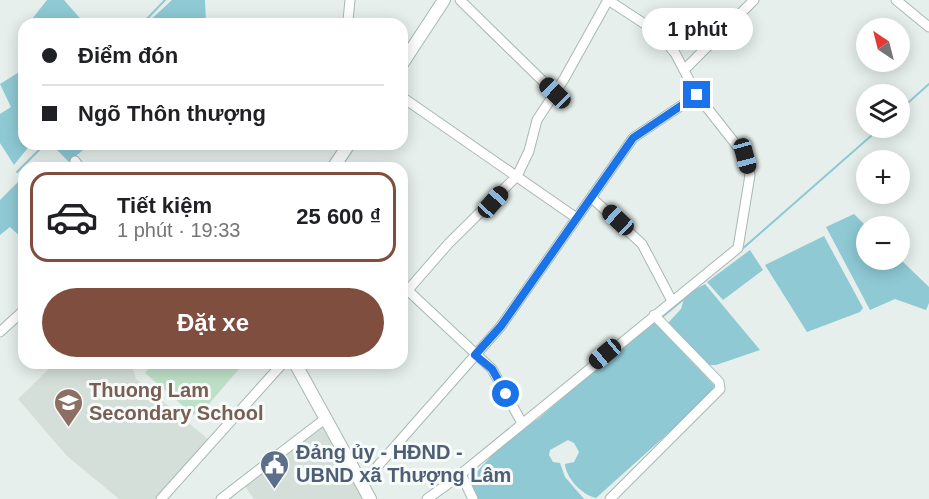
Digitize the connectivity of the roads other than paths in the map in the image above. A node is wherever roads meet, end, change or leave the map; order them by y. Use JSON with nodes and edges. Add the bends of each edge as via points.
{"nodes":[{"id":1,"x":350,"y":0,"type":"edge"},
{"id":2,"x":444,"y":0,"type":"edge"},
{"id":3,"x":460,"y":0,"type":"edge"},
{"id":4,"x":608,"y":0,"type":"edge"},
{"id":5,"x":754,"y":0,"type":"edge"},
{"id":6,"x":896,"y":0,"type":"edge"},
{"id":7,"x":348,"y":18,"type":"edge"},
{"id":8,"x":929,"y":27,"type":"edge"},
{"id":9,"x":408,"y":49,"type":"edge"},
{"id":10,"x":684,"y":70,"type":"junction"},
{"id":11,"x":555,"y":93,"type":"junction"},
{"id":12,"x":697,"y":95,"type":"junction"},
{"id":13,"x":408,"y":101,"type":"edge"},
{"id":14,"x":517,"y":176,"type":"junction"},
{"id":15,"x":592,"y":198,"type":"junction"},
{"id":16,"x":575,"y":217,"type":"junction"},
{"id":17,"x":408,"y":284,"type":"edge"},
{"id":18,"x":408,"y":290,"type":"edge"},
{"id":19,"x":672,"y":301,"type":"junction"},
{"id":20,"x":654,"y":315,"type":"junction"},
{"id":21,"x":18,"y":316,"type":"edge"},
{"id":22,"x":0,"y":332,"type":"edge"},
{"id":23,"x":475,"y":355,"type":"junction"},
{"id":24,"x":278,"y":369,"type":"edge"},
{"id":25,"x":298,"y":369,"type":"edge"},
{"id":26,"x":326,"y":418,"type":"junction"},
{"id":27,"x":522,"y":423,"type":"junction"},
{"id":28,"x":460,"y":474,"type":"junction"},
{"id":29,"x":361,"y":484,"type":"junction"},
{"id":30,"x":161,"y":499,"type":"edge"},
{"id":31,"x":221,"y":499,"type":"edge"},
{"id":32,"x":370,"y":499,"type":"edge"},
{"id":33,"x":427,"y":499,"type":"edge"},
{"id":34,"x":473,"y":499,"type":"edge"},
{"id":35,"x":610,"y":499,"type":"edge"}],
"edges":[{"from":1,"to":7,"type":"street"},
{"from":2,"to":9,"type":"street"},
{"from":3,"to":11,"type":"street"},
{"from":4,"to":10,"type":"street","via":[[657,32]]},
{"from":4,"to":11,"type":"street"},
{"from":5,"to":10,"type":"street"},
{"from":6,"to":8,"type":"street"},
{"from":10,"to":12,"type":"street"},
{"from":11,"to":14,"type":"street","via":[[537,120]]},
{"from":12,"to":15,"type":"street","via":[[633,138]]},
{"from":12,"to":19,"type":"street","via":[[745,156],[750,174],[738,248]]},
{"from":13,"to":14,"type":"street"},
{"from":14,"to":16,"type":"street"},
{"from":14,"to":17,"type":"street"},
{"from":15,"to":16,"type":"street"},
{"from":15,"to":19,"type":"street","via":[[642,243]]},
{"from":16,"to":23,"type":"street","via":[[501,326]]},
{"from":18,"to":23,"type":"street"},
{"from":19,"to":20,"type":"street"},
{"from":20,"to":27,"type":"street"},
{"from":20,"to":35,"type":"street","via":[[719,382],[720,389]]},
{"from":21,"to":22,"type":"street"},
{"from":23,"to":27,"type":"street","via":[[492,369]]},
{"from":23,"to":29,"type":"street"},
{"from":24,"to":30,"type":"street"},
{"from":25,"to":26,"type":"street"},
{"from":26,"to":29,"type":"street"},
{"from":26,"to":31,"type":"street"},
{"from":27,"to":28,"type":"street"},
{"from":28,"to":33,"type":"street"},
{"from":28,"to":34,"type":"street"},
{"from":29,"to":32,"type":"street"}]}
